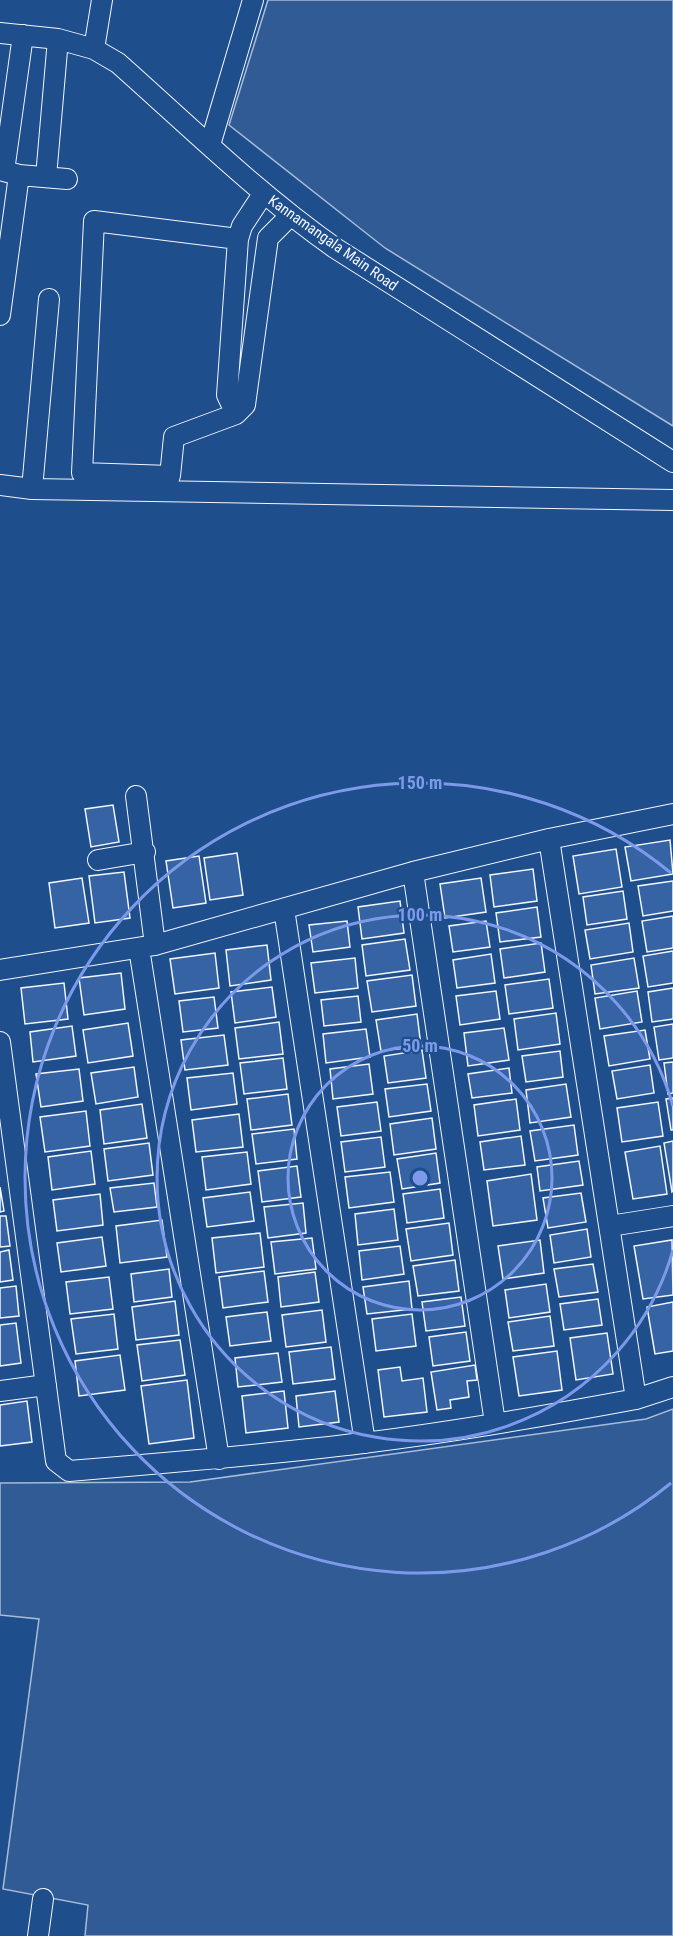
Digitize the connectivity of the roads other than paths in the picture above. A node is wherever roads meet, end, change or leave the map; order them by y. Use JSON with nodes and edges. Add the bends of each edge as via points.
{"nodes":[{"id":1,"x":102,"y":0,"type":"edge"},
{"id":2,"x":253,"y":0,"type":"edge"},
{"id":3,"x":0,"y":33,"type":"edge"},
{"id":4,"x":23,"y":34,"type":"junction"},
{"id":5,"x":58,"y":39,"type":"junction"},
{"id":6,"x":94,"y":49,"type":"junction"},
{"id":7,"x":210,"y":146,"type":"junction"},
{"id":8,"x":19,"y":175,"type":"junction"},
{"id":9,"x":46,"y":177,"type":"junction"},
{"id":10,"x":67,"y":179,"type":"dead end"},
{"id":11,"x":263,"y":194,"type":"junction"},
{"id":12,"x":290,"y":216,"type":"junction"},
{"id":13,"x":238,"y":239,"type":"junction"},
{"id":14,"x":50,"y":299,"type":"dead end"},
{"id":15,"x":0,"y":315,"type":"edge"},
{"id":16,"x":236,"y":414,"type":"junction"},
{"id":17,"x":673,"y":462,"type":"edge"},
{"id":18,"x":0,"y":485,"type":"edge"},
{"id":19,"x":32,"y":489,"type":"junction"},
{"id":20,"x":673,"y":500,"type":"edge"},
{"id":21,"x":136,"y":796,"type":"dead end"},
{"id":22,"x":673,"y":814,"type":"edge"},
{"id":23,"x":549,"y":839,"type":"junction"},
{"id":24,"x":145,"y":852,"type":"junction"},
{"id":25,"x":98,"y":860,"type":"dead end"},
{"id":26,"x":413,"y":872,"type":"junction"},
{"id":27,"x":284,"y":909,"type":"junction"},
{"id":28,"x":147,"y":946,"type":"junction"},
{"id":29,"x":0,"y":970,"type":"edge"},
{"id":30,"x":0,"y":1042,"type":"edge"},
{"id":31,"x":673,"y":1216,"type":"edge"},
{"id":32,"x":610,"y":1226,"type":"junction"},
{"id":33,"x":46,"y":1385,"type":"junction"},
{"id":34,"x":673,"y":1387,"type":"edge"},
{"id":35,"x":0,"y":1391,"type":"edge"},
{"id":36,"x":636,"y":1399,"type":"junction"},
{"id":37,"x":495,"y":1423,"type":"junction"},
{"id":38,"x":365,"y":1443,"type":"junction"},
{"id":39,"x":219,"y":1459,"type":"junction"},
{"id":40,"x":43,"y":1899,"type":"dead end"},
{"id":41,"x":38,"y":1936,"type":"edge"}],
"edges":[{"from":1,"to":6,"type":"street"},
{"from":2,"to":7,"type":"street"},
{"from":3,"to":4,"type":"street","name":"Kannamangala Main Road"},
{"from":4,"to":5,"type":"street","name":"Kannamangala Main Road"},
{"from":4,"to":8,"type":"street","via":[[4,171]]},
{"from":5,"to":6,"type":"street","name":"Kannamangala Main Road"},
{"from":5,"to":9,"type":"street"},
{"from":6,"to":7,"type":"street","name":"Kannamangala Main Road","via":[[118,63]]},
{"from":7,"to":11,"type":"street","name":"Kannamangala Main Road"},
{"from":8,"to":9,"type":"street"},
{"from":8,"to":15,"type":"street"},
{"from":9,"to":10,"type":"street"},
{"from":11,"to":12,"type":"street","name":"Kannamangala Main Road"},
{"from":11,"to":13,"type":"street","via":[[242,225]]},
{"from":12,"to":16,"type":"street","via":[[268,238],[245,405]]},
{"from":12,"to":17,"type":"street","name":"Kannamangala Main Road"},
{"from":13,"to":16,"type":"street","via":[[227,395]]},
{"from":13,"to":16,"type":"street","via":[[94,221],[82,473],[170,476],[174,437]]},
{"from":14,"to":19,"type":"street"},
{"from":18,"to":19,"type":"street"},
{"from":19,"to":20,"type":"street"},
{"from":21,"to":24,"type":"street"},
{"from":22,"to":23,"type":"street"},
{"from":23,"to":26,"type":"street"},
{"from":23,"to":32,"type":"street"},
{"from":24,"to":25,"type":"street"},
{"from":24,"to":28,"type":"street"},
{"from":26,"to":27,"type":"street"},
{"from":26,"to":37,"type":"street"},
{"from":27,"to":28,"type":"street"},
{"from":27,"to":38,"type":"street"},
{"from":28,"to":29,"type":"street"},
{"from":28,"to":39,"type":"street"},
{"from":30,"to":33,"type":"street"},
{"from":31,"to":32,"type":"street"},
{"from":32,"to":36,"type":"street"},
{"from":33,"to":35,"type":"street"},
{"from":33,"to":39,"type":"street","via":[[56,1461],[69,1471]]},
{"from":34,"to":36,"type":"street"},
{"from":36,"to":37,"type":"street"},
{"from":37,"to":38,"type":"street"},
{"from":38,"to":39,"type":"street"},
{"from":40,"to":41,"type":"street"}]}
